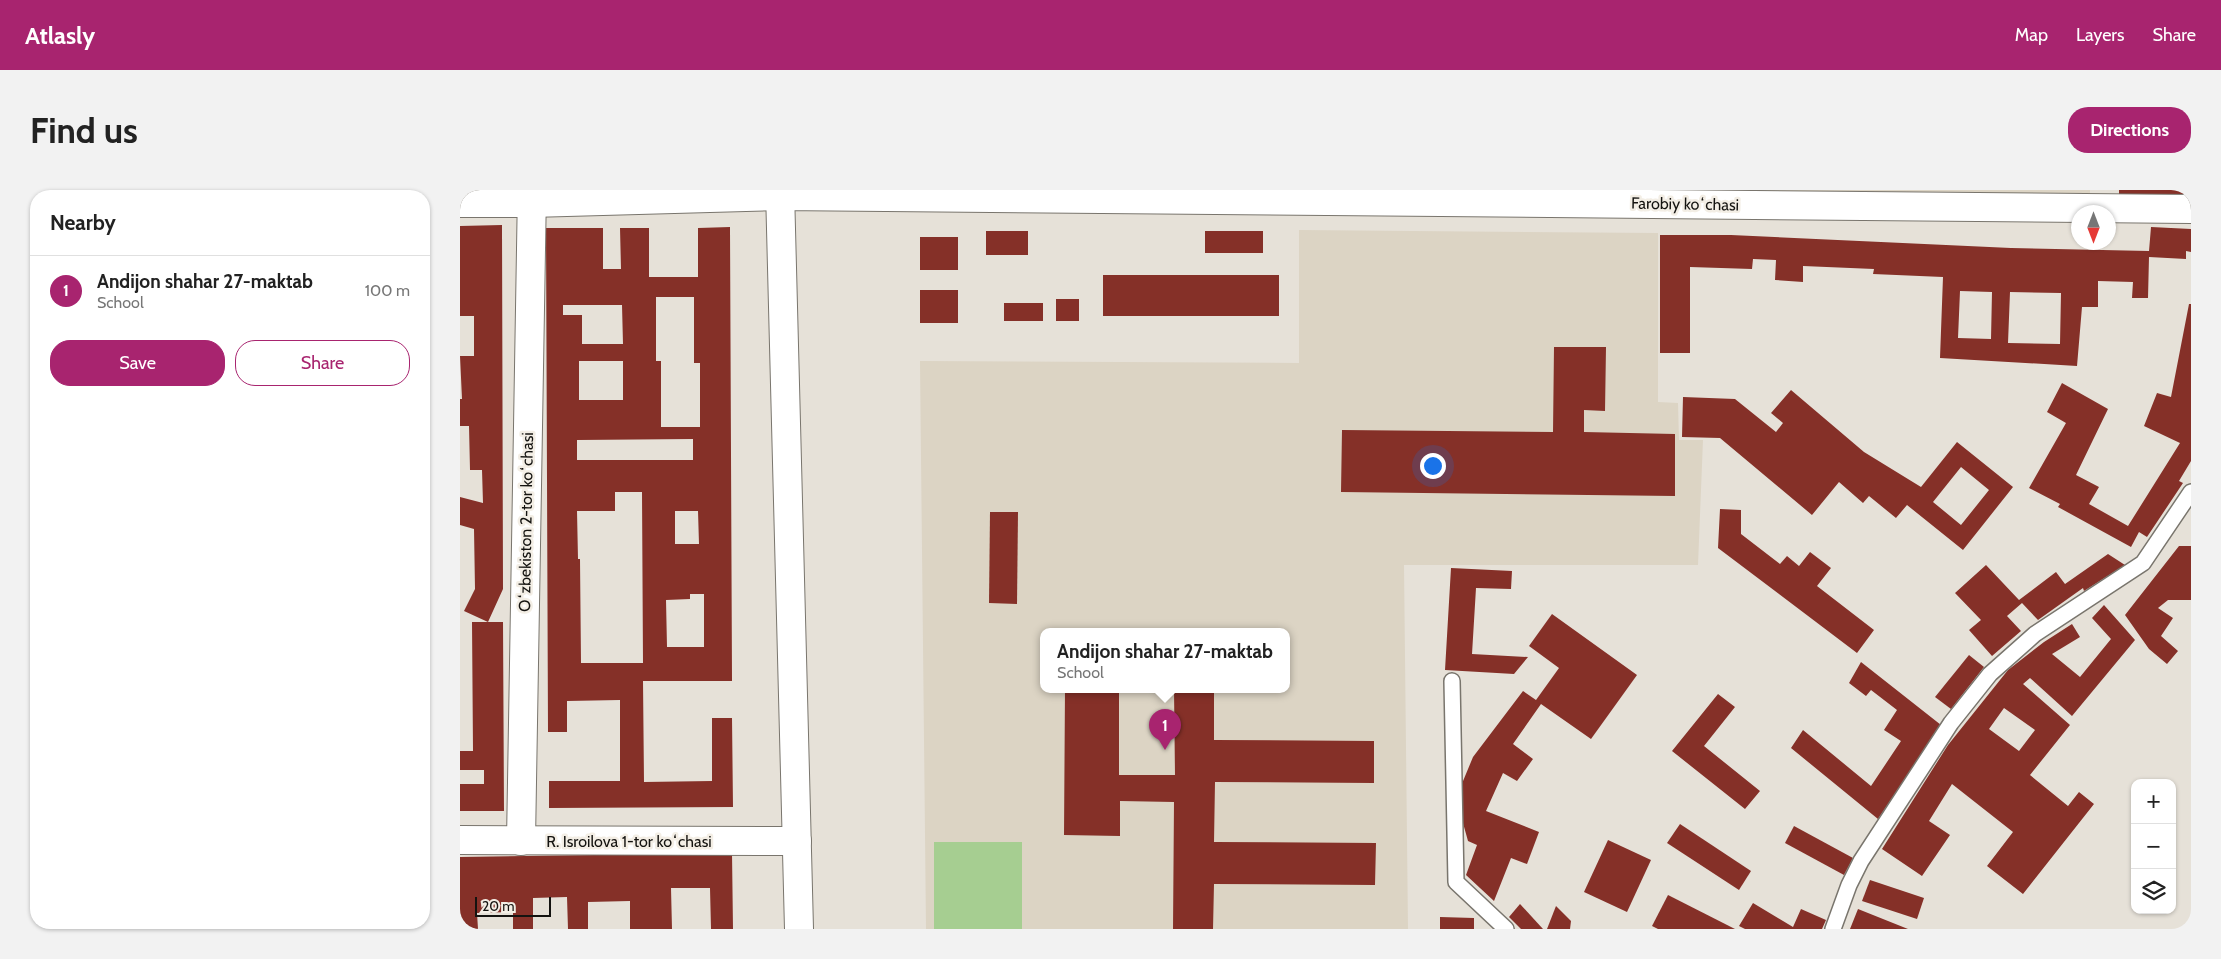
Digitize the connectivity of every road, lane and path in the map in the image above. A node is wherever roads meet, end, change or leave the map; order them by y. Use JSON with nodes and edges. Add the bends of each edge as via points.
{"nodes":[{"id":1,"x":780,"y":193,"type":"edge"},
{"id":2,"x":532,"y":196,"type":"edge"},
{"id":3,"x":460,"y":202,"type":"edge"},
{"id":4,"x":2191,"y":209,"type":"edge"},
{"id":5,"x":2191,"y":492,"type":"edge"},
{"id":6,"x":1452,"y":681,"type":"dead end"},
{"id":7,"x":460,"y":840,"type":"edge"},
{"id":8,"x":521,"y":840,"type":"junction"},
{"id":9,"x":797,"y":840,"type":"junction"},
{"id":10,"x":799,"y":929,"type":"edge"},
{"id":11,"x":1506,"y":929,"type":"edge"},
{"id":12,"x":1834,"y":929,"type":"edge"}],
"edges":[{"from":1,"to":2,"type":"street","name":"Farobiy koʻchasi"},
{"from":1,"to":4,"type":"street","name":"Farobiy koʻchasi"},
{"from":1,"to":9,"type":"street"},
{"from":2,"to":3,"type":"street","name":"Farobiy koʻchasi"},
{"from":2,"to":8,"type":"street","name":"Oʻzbekiston 2-tor koʻchasi"},
{"from":5,"to":12,"type":"lane","via":[[2143,563],[2035,634],[1990,674],[1951,723],[1861,862],[1849,885]]},
{"from":6,"to":11,"type":"lane","via":[[1456,882]]},
{"from":7,"to":8,"type":"street","name":"R. Isroilova 1-tor koʻchasi"},
{"from":8,"to":9,"type":"street","name":"R. Isroilova 1-tor koʻchasi"},
{"from":9,"to":10,"type":"street"}]}
